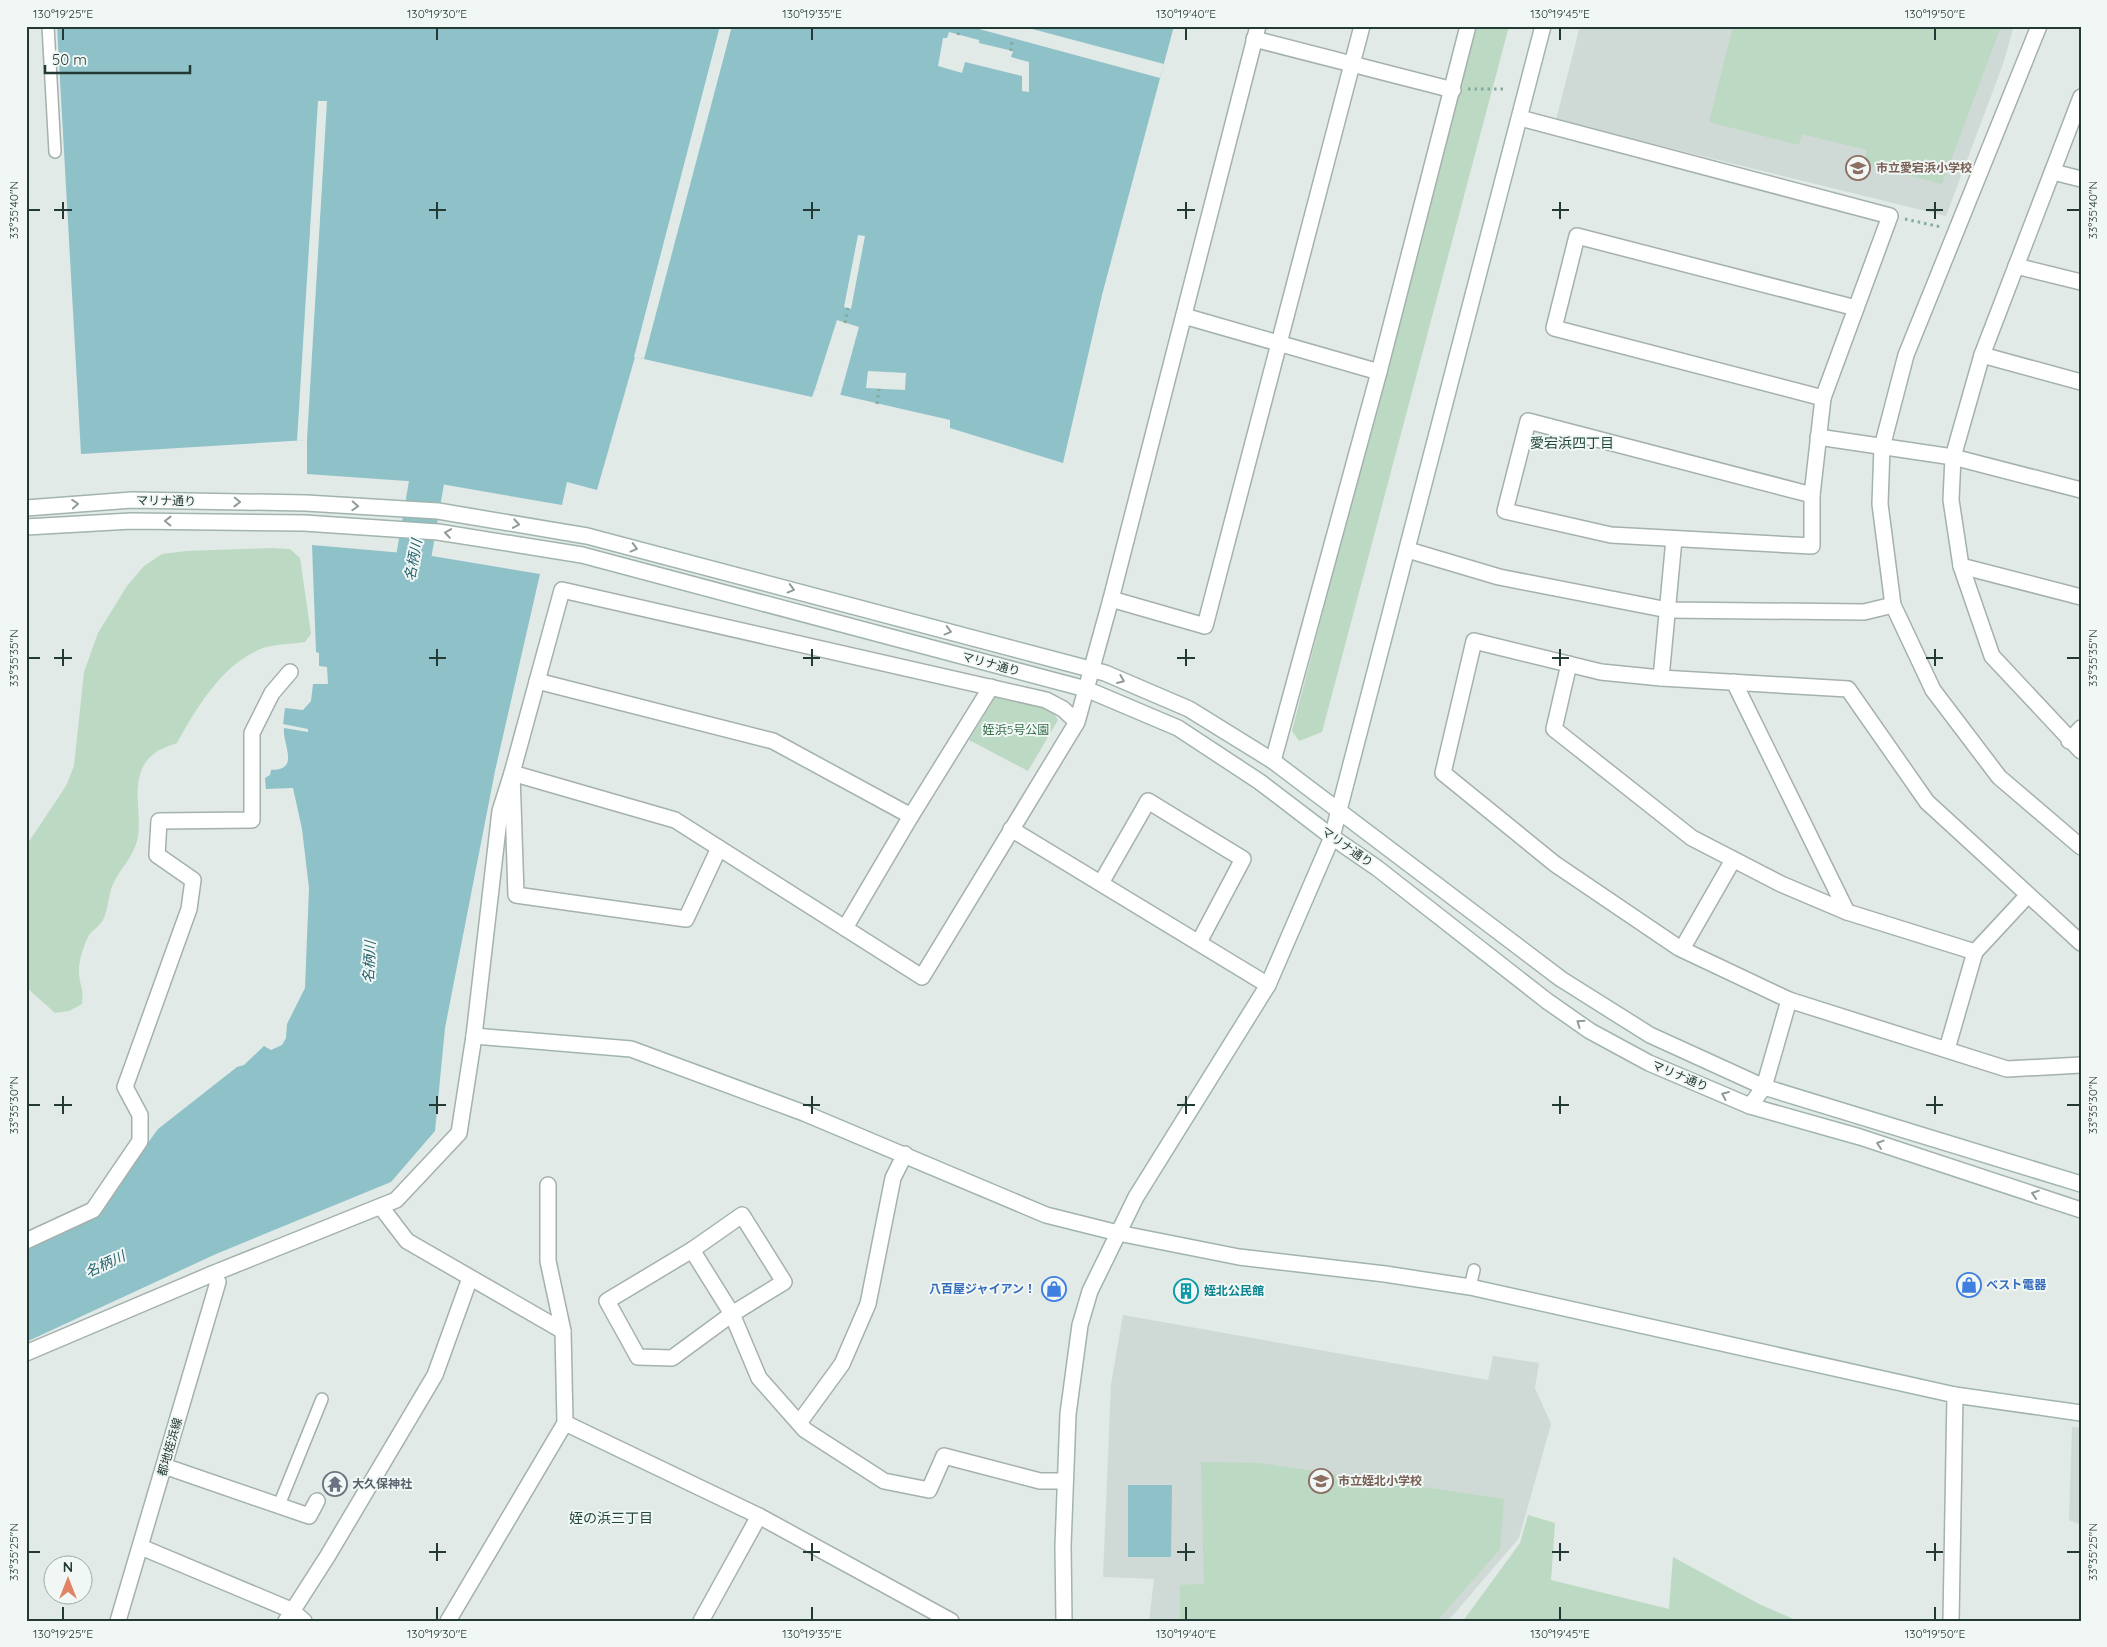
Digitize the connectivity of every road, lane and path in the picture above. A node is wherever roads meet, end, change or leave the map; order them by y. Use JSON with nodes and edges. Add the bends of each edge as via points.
{"nodes":[{"id":1,"x":48,"y":26,"type":"edge"},
{"id":2,"x":960,"y":26,"type":"edge"},
{"id":3,"x":1362,"y":26,"type":"edge"},
{"id":4,"x":1468,"y":26,"type":"edge"},
{"id":5,"x":1543,"y":26,"type":"edge"},
{"id":6,"x":2039,"y":26,"type":"edge"},
{"id":7,"x":1256,"y":33,"type":"edge"},
{"id":8,"x":958,"y":35,"type":"dead end"},
{"id":9,"x":1012,"y":38,"type":"dead end"},
{"id":10,"x":1011,"y":51,"type":"dead end"},
{"id":11,"x":1351,"y":65,"type":"junction"},
{"id":12,"x":1457,"y":89,"type":"junction"},
{"id":13,"x":1506,"y":89,"type":"dead end"},
{"id":14,"x":2081,"y":97,"type":"edge"},
{"id":15,"x":1520,"y":118,"type":"junction"},
{"id":16,"x":55,"y":152,"type":"dead end"},
{"id":17,"x":2053,"y":172,"type":"junction"},
{"id":18,"x":2081,"y":179,"type":"edge"},
{"id":19,"x":1890,"y":216,"type":"junction"},
{"id":20,"x":1957,"y":230,"type":"junction"},
{"id":21,"x":2016,"y":266,"type":"junction"},
{"id":22,"x":2081,"y":282,"type":"edge"},
{"id":23,"x":848,"y":308,"type":"dead end"},
{"id":24,"x":1856,"y":308,"type":"junction"},
{"id":25,"x":1184,"y":316,"type":"junction"},
{"id":26,"x":844,"y":322,"type":"dead end"},
{"id":27,"x":1280,"y":344,"type":"junction"},
{"id":28,"x":1982,"y":355,"type":"junction"},
{"id":29,"x":1379,"y":372,"type":"junction"},
{"id":30,"x":2081,"y":382,"type":"edge"},
{"id":31,"x":878,"y":388,"type":"dead end"},
{"id":32,"x":1823,"y":398,"type":"junction"},
{"id":33,"x":878,"y":404,"type":"dead end"},
{"id":34,"x":1818,"y":437,"type":"junction"},
{"id":35,"x":1882,"y":447,"type":"junction"},
{"id":36,"x":1953,"y":457,"type":"junction"},
{"id":37,"x":2081,"y":490,"type":"edge"},
{"id":38,"x":1812,"y":495,"type":"junction"},
{"id":39,"x":26,"y":508,"type":"edge"},
{"id":40,"x":26,"y":527,"type":"edge"},
{"id":41,"x":1674,"y":539,"type":"junction"},
{"id":42,"x":1408,"y":550,"type":"junction"},
{"id":43,"x":1960,"y":566,"type":"junction"},
{"id":44,"x":2081,"y":596,"type":"edge"},
{"id":45,"x":1110,"y":599,"type":"junction"},
{"id":46,"x":1894,"y":605,"type":"junction"},
{"id":47,"x":1668,"y":610,"type":"junction"},
{"id":48,"x":1569,"y":664,"type":"junction"},
{"id":49,"x":1092,"y":669,"type":"junction"},
{"id":50,"x":290,"y":672,"type":"dead end"},
{"id":51,"x":1661,"y":678,"type":"junction"},
{"id":52,"x":537,"y":681,"type":"junction"},
{"id":53,"x":1734,"y":682,"type":"junction"},
{"id":54,"x":991,"y":687,"type":"junction"},
{"id":55,"x":1086,"y":689,"type":"junction"},
{"id":56,"x":1077,"y":722,"type":"junction"},
{"id":57,"x":2081,"y":728,"type":"edge"},
{"id":58,"x":2069,"y":741,"type":"junction"},
{"id":59,"x":2081,"y":751,"type":"edge"},
{"id":60,"x":1273,"y":761,"type":"junction"},
{"id":61,"x":512,"y":773,"type":"junction"},
{"id":62,"x":1339,"y":811,"type":"junction"},
{"id":63,"x":911,"y":816,"type":"junction"},
{"id":64,"x":1011,"y":829,"type":"junction"},
{"id":65,"x":1332,"y":838,"type":"junction"},
{"id":66,"x":2081,"y":847,"type":"edge"},
{"id":67,"x":719,"y":848,"type":"junction"},
{"id":68,"x":1733,"y":860,"type":"junction"},
{"id":69,"x":1101,"y":883,"type":"junction"},
{"id":70,"x":2028,"y":895,"type":"junction"},
{"id":71,"x":1847,"y":912,"type":"junction"},
{"id":72,"x":845,"y":928,"type":"junction"},
{"id":73,"x":1200,"y":942,"type":"junction"},
{"id":74,"x":2081,"y":943,"type":"edge"},
{"id":75,"x":1682,"y":949,"type":"junction"},
{"id":76,"x":1975,"y":952,"type":"junction"},
{"id":77,"x":1268,"y":985,"type":"junction"},
{"id":78,"x":1789,"y":1000,"type":"junction"},
{"id":79,"x":474,"y":1036,"type":"junction"},
{"id":80,"x":1946,"y":1049,"type":"junction"},
{"id":81,"x":2081,"y":1065,"type":"edge"},
{"id":82,"x":1764,"y":1087,"type":"junction"},
{"id":83,"x":1750,"y":1106,"type":"junction"},
{"id":84,"x":905,"y":1154,"type":"junction"},
{"id":85,"x":2081,"y":1184,"type":"edge"},
{"id":86,"x":548,"y":1185,"type":"dead end"},
{"id":87,"x":381,"y":1207,"type":"junction"},
{"id":88,"x":2081,"y":1210,"type":"edge"},
{"id":89,"x":1118,"y":1233,"type":"junction"},
{"id":90,"x":26,"y":1241,"type":"edge"},
{"id":91,"x":692,"y":1250,"type":"junction"},
{"id":92,"x":1474,"y":1270,"type":"dead end"},
{"id":93,"x":212,"y":1274,"type":"junction"},
{"id":94,"x":470,"y":1278,"type":"junction"},
{"id":95,"x":1470,"y":1287,"type":"junction"},
{"id":96,"x":732,"y":1314,"type":"junction"},
{"id":97,"x":564,"y":1331,"type":"junction"},
{"id":98,"x":26,"y":1354,"type":"edge"},
{"id":99,"x":1955,"y":1395,"type":"junction"},
{"id":100,"x":322,"y":1399,"type":"dead end"},
{"id":101,"x":2081,"y":1413,"type":"edge"},
{"id":102,"x":565,"y":1423,"type":"junction"},
{"id":103,"x":799,"y":1423,"type":"junction"},
{"id":104,"x":164,"y":1466,"type":"junction"},
{"id":105,"x":1064,"y":1482,"type":"junction"},
{"id":106,"x":317,"y":1501,"type":"dead end"},
{"id":107,"x":279,"y":1505,"type":"junction"},
{"id":108,"x":759,"y":1516,"type":"junction"},
{"id":109,"x":142,"y":1547,"type":"junction"},
{"id":110,"x":288,"y":1616,"type":"edge"},
{"id":111,"x":118,"y":1621,"type":"edge"},
{"id":112,"x":304,"y":1621,"type":"edge"},
{"id":113,"x":448,"y":1621,"type":"edge"},
{"id":114,"x":702,"y":1621,"type":"edge"},
{"id":115,"x":951,"y":1621,"type":"edge"},
{"id":116,"x":1064,"y":1621,"type":"edge"},
{"id":117,"x":1950,"y":1621,"type":"edge"}],
"edges":[{"from":1,"to":16,"type":"lane"},
{"from":2,"to":8,"type":"path"},
{"from":3,"to":11,"type":"street"},
{"from":4,"to":12,"type":"street"},
{"from":5,"to":15,"type":"street"},
{"from":6,"to":20,"type":"street"},
{"from":7,"to":11,"type":"street"},
{"from":7,"to":25,"type":"street"},
{"from":9,"to":10,"type":"path"},
{"from":11,"to":12,"type":"street"},
{"from":11,"to":27,"type":"street"},
{"from":12,"to":13,"type":"path"},
{"from":12,"to":29,"type":"street"},
{"from":14,"to":17,"type":"street"},
{"from":15,"to":19,"type":"street"},
{"from":15,"to":42,"type":"street"},
{"from":17,"to":18,"type":"street"},
{"from":17,"to":21,"type":"street"},
{"from":19,"to":20,"type":"path"},
{"from":19,"to":24,"type":"street"},
{"from":20,"to":35,"type":"street","via":[[1906,355]]},
{"from":21,"to":22,"type":"street"},
{"from":21,"to":28,"type":"street"},
{"from":23,"to":26,"type":"path"},
{"from":24,"to":32,"type":"street"},
{"from":24,"to":32,"type":"street","via":[[1577,236],[1554,328]]},
{"from":25,"to":27,"type":"street"},
{"from":25,"to":45,"type":"street"},
{"from":27,"to":29,"type":"street"},
{"from":27,"to":45,"type":"street","via":[[1205,626]]},
{"from":28,"to":30,"type":"street"},
{"from":28,"to":36,"type":"street"},
{"from":29,"to":60,"type":"street"},
{"from":31,"to":33,"type":"path"},
{"from":32,"to":34,"type":"street"},
{"from":34,"to":35,"type":"street"},
{"from":34,"to":38,"type":"street"},
{"from":35,"to":36,"type":"street"},
{"from":35,"to":46,"type":"street","via":[[1880,504]]},
{"from":36,"to":37,"type":"street"},
{"from":36,"to":43,"type":"street","via":[[1951,500]]},
{"from":38,"to":41,"type":"street","via":[[1812,546]]},
{"from":38,"to":41,"type":"street","via":[[1528,421],[1504,511],[1611,535]]},
{"from":39,"to":49,"type":"street","name":"マリナ通り","one_way":true,"via":[[132,500],[306,502],[438,511],[587,536]]},
{"from":55,"to":40,"type":"street","name":"マリナ通り","one_way":true,"via":[[582,555],[438,532],[304,523],[131,521]]},
{"from":41,"to":47,"type":"street"},
{"from":42,"to":47,"type":"street","via":[[1500,577]]},
{"from":42,"to":62,"type":"street"},
{"from":43,"to":44,"type":"street"},
{"from":43,"to":58,"type":"street","via":[[1992,656]]},
{"from":45,"to":49,"type":"street"},
{"from":46,"to":47,"type":"street","via":[[1864,612]]},
{"from":46,"to":66,"type":"street","via":[[1932,690],[1999,777]]},
{"from":47,"to":51,"type":"street"},
{"from":48,"to":51,"type":"street","via":[[1601,672]]},
{"from":48,"to":68,"type":"street","via":[[1554,729],[1692,838]]},
{"from":48,"to":75,"type":"street","via":[[1474,641],[1443,773],[1555,864]]},
{"from":49,"to":55,"type":"street"},
{"from":49,"to":60,"type":"street","name":"マリナ通り","one_way":true,"via":[[1189,709]]},
{"from":50,"to":90,"type":"street","via":[[272,693],[252,734],[252,820],[159,821],[157,854],[193,880],[189,909],[125,1087],[140,1115],[140,1141],[93,1210]]},
{"from":51,"to":53,"type":"street"},
{"from":52,"to":54,"type":"street","via":[[562,590]]},
{"from":52,"to":61,"type":"street"},
{"from":52,"to":63,"type":"street","via":[[773,740]]},
{"from":53,"to":70,"type":"street","via":[[1848,689],[1927,802]]},
{"from":53,"to":71,"type":"street"},
{"from":54,"to":56,"type":"street","via":[[1046,700]]},
{"from":54,"to":63,"type":"street"},
{"from":55,"to":56,"type":"street"},
{"from":55,"to":65,"type":"street","name":"マリナ通り","via":[[1178,728],[1260,782]]},
{"from":56,"to":64,"type":"street"},
{"from":57,"to":58,"type":"street"},
{"from":58,"to":59,"type":"street"},
{"from":60,"to":62,"type":"street","name":"マリナ通り"},
{"from":61,"to":67,"type":"street","via":[[675,820]]},
{"from":61,"to":67,"type":"street","via":[[516,895],[686,919]]},
{"from":61,"to":79,"type":"street","via":[[500,811]]},
{"from":62,"to":65,"type":"street"},
{"from":62,"to":82,"type":"street","name":"マリナ通り","via":[[1561,979],[1650,1034]]},
{"from":63,"to":72,"type":"street"},
{"from":64,"to":69,"type":"street"},
{"from":64,"to":72,"type":"street","via":[[922,977]]},
{"from":65,"to":77,"type":"street"},
{"from":83,"to":65,"type":"street","name":"マリナ通り","one_way":true,"via":[[1649,1063],[1590,1031],[1377,868]]},
{"from":67,"to":72,"type":"street"},
{"from":68,"to":71,"type":"street"},
{"from":68,"to":75,"type":"street"},
{"from":69,"to":73,"type":"street"},
{"from":69,"to":73,"type":"street","via":[[1148,801],[1243,859]]},
{"from":70,"to":74,"type":"street"},
{"from":70,"to":76,"type":"street"},
{"from":71,"to":76,"type":"street"},
{"from":73,"to":77,"type":"street"},
{"from":75,"to":78,"type":"street"},
{"from":76,"to":80,"type":"street"},
{"from":77,"to":89,"type":"street","via":[[1136,1197]]},
{"from":78,"to":80,"type":"street"},
{"from":78,"to":82,"type":"street"},
{"from":79,"to":84,"type":"street","via":[[631,1049]]},
{"from":79,"to":87,"type":"street","via":[[459,1133],[396,1200]]},
{"from":80,"to":81,"type":"street","via":[[2008,1069]]},
{"from":82,"to":83,"type":"street"},
{"from":82,"to":85,"type":"street","name":"マリナ通り"},
{"from":88,"to":83,"type":"street","name":"マリナ通り","one_way":true,"via":[[1860,1137]]},
{"from":84,"to":89,"type":"street","via":[[1046,1215]]},
{"from":84,"to":103,"type":"street","via":[[893,1178],[868,1304],[842,1364]]},
{"from":86,"to":97,"type":"street","via":[[548,1261]]},
{"from":87,"to":93,"type":"street"},
{"from":87,"to":94,"type":"street","via":[[407,1241]]},
{"from":89,"to":95,"type":"street","via":[[1239,1257]]},
{"from":89,"to":105,"type":"street","via":[[1090,1291],[1080,1325],[1070,1395]]},
{"from":91,"to":96,"type":"street"},
{"from":91,"to":96,"type":"street","via":[[742,1215],[784,1282]]},
{"from":91,"to":96,"type":"street","via":[[607,1300],[638,1357],[672,1358]]},
{"from":92,"to":95,"type":"lane"},
{"from":93,"to":98,"type":"street"},
{"from":93,"to":104,"type":"street","name":"都地姪浜線","via":[[218,1282]]},
{"from":94,"to":97,"type":"street"},
{"from":94,"to":110,"type":"street","via":[[436,1375],[327,1558]]},
{"from":95,"to":99,"type":"street"},
{"from":96,"to":103,"type":"street","via":[[759,1378]]},
{"from":97,"to":102,"type":"street"},
{"from":99,"to":101,"type":"street"},
{"from":99,"to":117,"type":"street"},
{"from":100,"to":107,"type":"lane"},
{"from":102,"to":108,"type":"street"},
{"from":102,"to":113,"type":"street"},
{"from":103,"to":105,"type":"street","via":[[884,1481],[929,1490],[944,1456],[1040,1481]]},
{"from":104,"to":107,"type":"street"},
{"from":104,"to":109,"type":"street","name":"都地姪浜線"},
{"from":105,"to":116,"type":"street"},
{"from":106,"to":107,"type":"street","via":[[308,1516]]},
{"from":108,"to":114,"type":"street"},
{"from":108,"to":115,"type":"street"},
{"from":109,"to":110,"type":"street"},
{"from":109,"to":111,"type":"street","name":"都地姪浜線"},
{"from":110,"to":112,"type":"street"}]}
